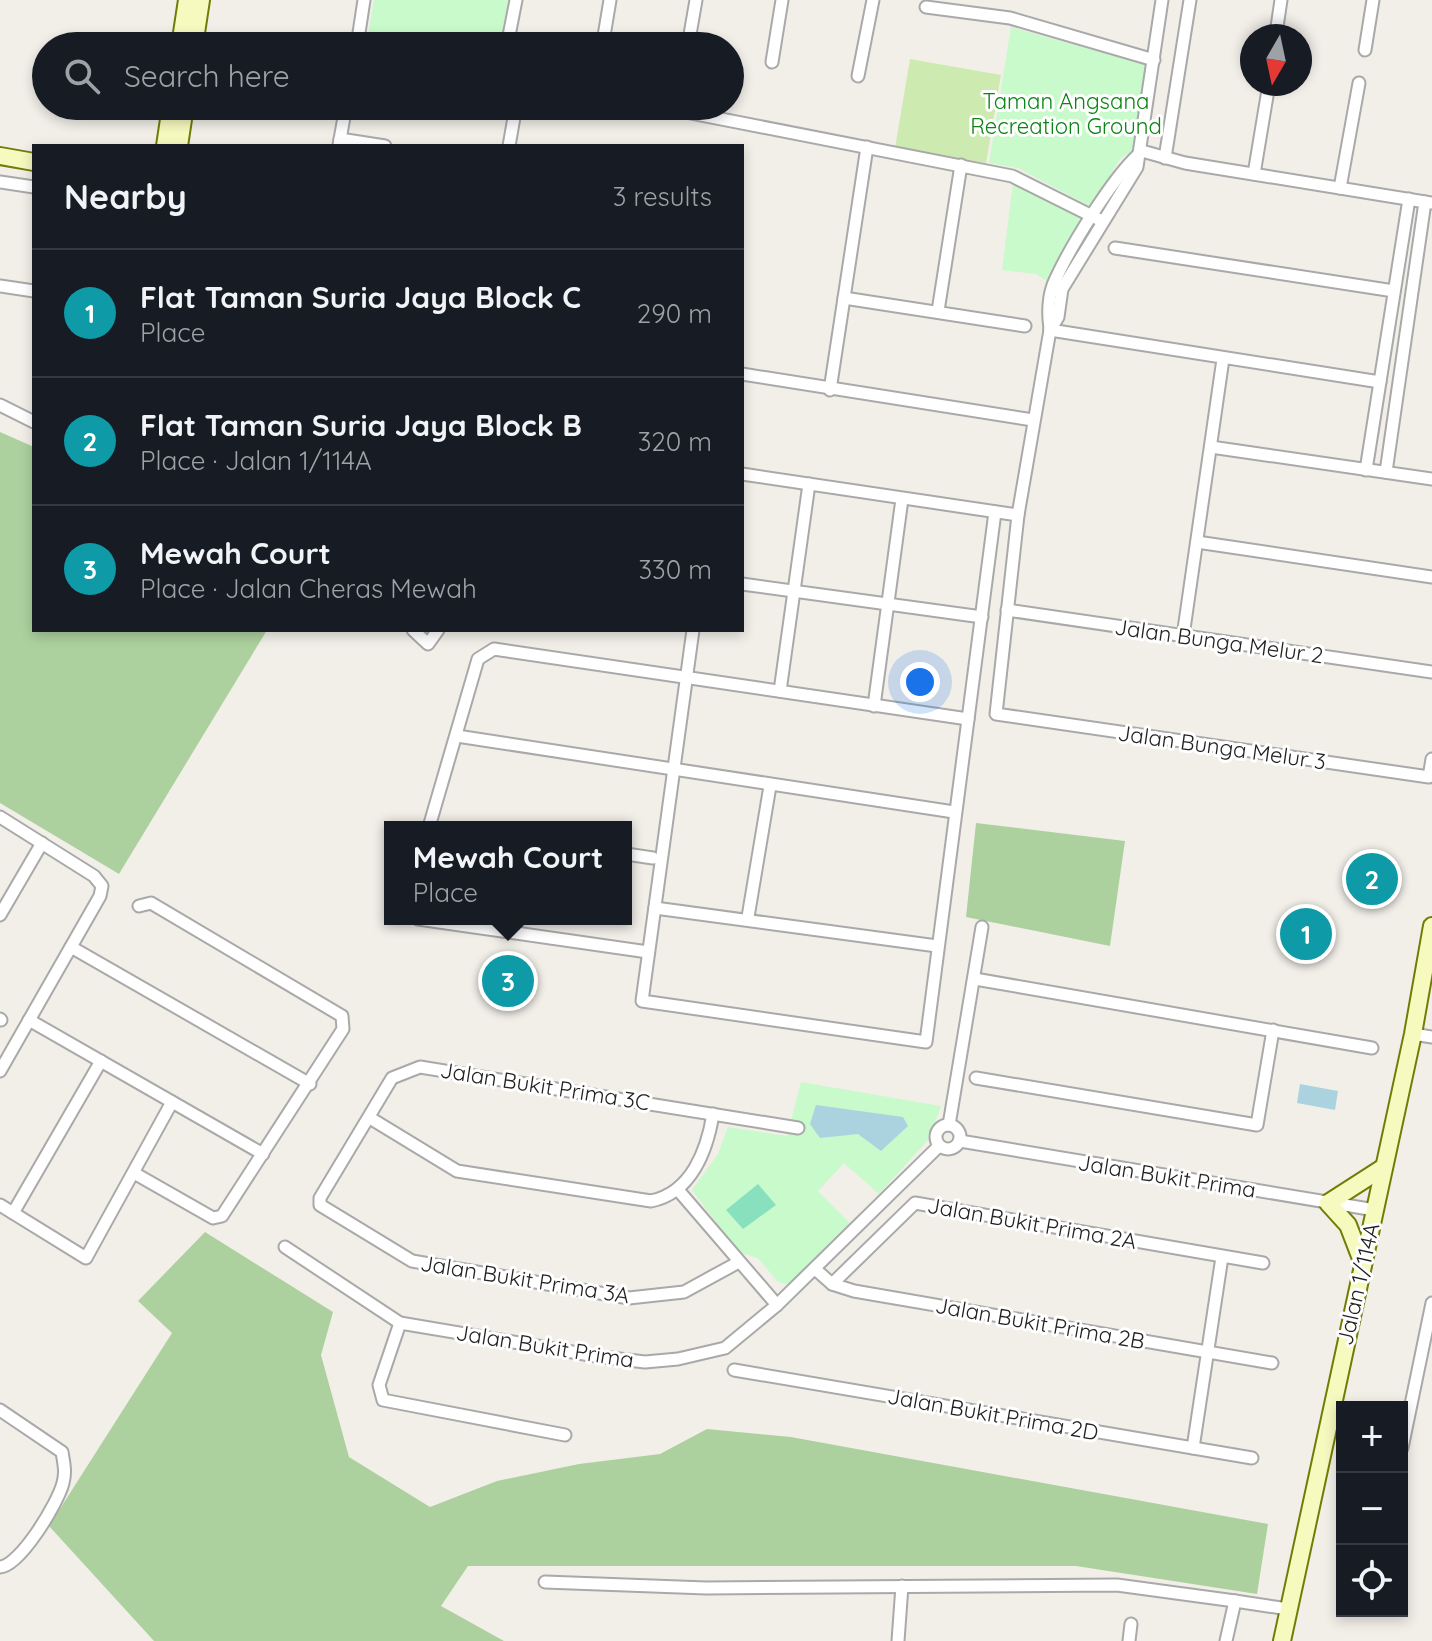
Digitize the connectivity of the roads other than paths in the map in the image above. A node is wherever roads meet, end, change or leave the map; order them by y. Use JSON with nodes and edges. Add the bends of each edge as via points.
{"nodes":[{"id":1,"x":187,"y":0,"type":"edge"},
{"id":2,"x":201,"y":0,"type":"edge"},
{"id":3,"x":364,"y":0,"type":"edge"},
{"id":4,"x":516,"y":0,"type":"edge"},
{"id":5,"x":610,"y":0,"type":"edge"},
{"id":6,"x":696,"y":0,"type":"edge"},
{"id":7,"x":782,"y":0,"type":"edge"},
{"id":8,"x":873,"y":0,"type":"edge"},
{"id":9,"x":1162,"y":0,"type":"edge"},
{"id":10,"x":1190,"y":0,"type":"edge"},
{"id":11,"x":1281,"y":0,"type":"edge"},
{"id":12,"x":1373,"y":0,"type":"edge"},
{"id":13,"x":926,"y":7,"type":"dead end"},
{"id":14,"x":1277,"y":24,"type":"edge"},
{"id":15,"x":182,"y":32,"type":"edge"},
{"id":16,"x":196,"y":32,"type":"edge"},
{"id":17,"x":359,"y":32,"type":"edge"},
{"id":18,"x":510,"y":32,"type":"edge"},
{"id":19,"x":605,"y":32,"type":"edge"},
{"id":20,"x":690,"y":32,"type":"edge"},
{"id":21,"x":1365,"y":50,"type":"dead end"},
{"id":22,"x":1154,"y":60,"type":"junction"},
{"id":23,"x":772,"y":62,"type":"dead end"},
{"id":24,"x":858,"y":76,"type":"dead end"},
{"id":25,"x":1359,"y":83,"type":"dead end"},
{"id":26,"x":1267,"y":96,"type":"edge"},
{"id":27,"x":169,"y":120,"type":"edge"},
{"id":28,"x":183,"y":120,"type":"edge"},
{"id":29,"x":344,"y":120,"type":"edge"},
{"id":30,"x":514,"y":120,"type":"edge"},
{"id":31,"x":727,"y":120,"type":"edge"},
{"id":32,"x":340,"y":142,"type":"edge"},
{"id":33,"x":165,"y":144,"type":"edge"},
{"id":34,"x":179,"y":144,"type":"edge"},
{"id":35,"x":362,"y":144,"type":"edge"},
{"id":36,"x":509,"y":144,"type":"edge"},
{"id":37,"x":867,"y":147,"type":"junction"},
{"id":38,"x":1142,"y":151,"type":"junction"},
{"id":39,"x":0,"y":156,"type":"edge"},
{"id":40,"x":1165,"y":158,"type":"junction"},
{"id":41,"x":32,"y":162,"type":"edge"},
{"id":42,"x":961,"y":165,"type":"junction"},
{"id":43,"x":1254,"y":174,"type":"junction"},
{"id":44,"x":0,"y":182,"type":"edge"},
{"id":45,"x":32,"y":187,"type":"edge"},
{"id":46,"x":1340,"y":188,"type":"junction"},
{"id":47,"x":1409,"y":199,"type":"junction"},
{"id":48,"x":1430,"y":199,"type":"edge"},
{"id":49,"x":1097,"y":218,"type":"junction"},
{"id":50,"x":1115,"y":248,"type":"dead end"},
{"id":51,"x":0,"y":286,"type":"edge"},
{"id":52,"x":32,"y":291,"type":"edge"},
{"id":53,"x":1394,"y":291,"type":"junction"},
{"id":54,"x":844,"y":298,"type":"junction"},
{"id":55,"x":938,"y":311,"type":"junction"},
{"id":56,"x":1025,"y":326,"type":"dead end"},
{"id":57,"x":1050,"y":330,"type":"junction"},
{"id":58,"x":1223,"y":359,"type":"junction"},
{"id":59,"x":744,"y":374,"type":"edge"},
{"id":60,"x":1380,"y":382,"type":"junction"},
{"id":61,"x":830,"y":390,"type":"junction"},
{"id":62,"x":0,"y":405,"type":"edge"},
{"id":63,"x":1033,"y":420,"type":"junction"},
{"id":64,"x":32,"y":421,"type":"edge"},
{"id":65,"x":1211,"y":447,"type":"junction"},
{"id":66,"x":1366,"y":470,"type":"junction"},
{"id":67,"x":1386,"y":472,"type":"junction"},
{"id":68,"x":744,"y":474,"type":"edge"},
{"id":69,"x":1432,"y":479,"type":"edge"},
{"id":70,"x":809,"y":484,"type":"junction"},
{"id":71,"x":902,"y":499,"type":"junction"},
{"id":72,"x":995,"y":512,"type":"junction"},
{"id":73,"x":1018,"y":515,"type":"junction"},
{"id":74,"x":1197,"y":542,"type":"junction"},
{"id":75,"x":1432,"y":577,"type":"edge"},
{"id":76,"x":744,"y":584,"type":"edge"},
{"id":77,"x":793,"y":592,"type":"junction"},
{"id":78,"x":888,"y":605,"type":"junction"},
{"id":79,"x":1007,"y":610,"type":"junction"},
{"id":80,"x":982,"y":617,"type":"junction"},
{"id":81,"x":415,"y":632,"type":"edge"},
{"id":82,"x":437,"y":632,"type":"edge"},
{"id":83,"x":693,"y":632,"type":"edge"},
{"id":84,"x":1183,"y":636,"type":"junction"},
{"id":85,"x":1432,"y":672,"type":"edge"},
{"id":86,"x":686,"y":677,"type":"junction"},
{"id":87,"x":780,"y":691,"type":"junction"},
{"id":88,"x":874,"y":706,"type":"junction"},
{"id":89,"x":968,"y":719,"type":"junction"},
{"id":90,"x":457,"y":736,"type":"junction"},
{"id":91,"x":1432,"y":759,"type":"edge"},
{"id":92,"x":672,"y":769,"type":"junction"},
{"id":93,"x":770,"y":786,"type":"junction"},
{"id":94,"x":954,"y":812,"type":"junction"},
{"id":95,"x":0,"y":817,"type":"edge"},
{"id":96,"x":431,"y":821,"type":"edge"},
{"id":97,"x":42,"y":843,"type":"junction"},
{"id":98,"x":632,"y":855,"type":"edge"},
{"id":99,"x":653,"y":858,"type":"dead end"},
{"id":100,"x":139,"y":906,"type":"dead end"},
{"id":101,"x":655,"y":908,"type":"junction"},
{"id":102,"x":0,"y":915,"type":"edge"},
{"id":103,"x":748,"y":917,"type":"junction"},
{"id":104,"x":460,"y":925,"type":"edge"},
{"id":105,"x":982,"y":927,"type":"dead end"},
{"id":106,"x":1431,"y":932,"type":"edge"},
{"id":107,"x":937,"y":946,"type":"junction"},
{"id":108,"x":71,"y":947,"type":"junction"},
{"id":109,"x":648,"y":952,"type":"junction"},
{"id":110,"x":975,"y":979,"type":"junction"},
{"id":111,"x":29,"y":1020,"type":"junction"},
{"id":112,"x":1273,"y":1030,"type":"junction"},
{"id":113,"x":1413,"y":1034,"type":"junction"},
{"id":114,"x":1432,"y":1037,"type":"edge"},
{"id":115,"x":1372,"y":1048,"type":"dead end"},
{"id":116,"x":101,"y":1061,"type":"junction"},
{"id":117,"x":0,"y":1071,"type":"edge"},
{"id":118,"x":976,"y":1078,"type":"dead end"},
{"id":119,"x":310,"y":1084,"type":"junction"},
{"id":120,"x":172,"y":1102,"type":"junction"},
{"id":121,"x":713,"y":1114,"type":"junction"},
{"id":122,"x":370,"y":1118,"type":"junction"},
{"id":123,"x":949,"y":1125,"type":"junction"},
{"id":124,"x":798,"y":1128,"type":"dead end"},
{"id":125,"x":960,"y":1141,"type":"junction"},
{"id":126,"x":939,"y":1146,"type":"junction"},
{"id":127,"x":263,"y":1154,"type":"junction"},
{"id":128,"x":1384,"y":1167,"type":"junction"},
{"id":129,"x":134,"y":1173,"type":"junction"},
{"id":130,"x":679,"y":1191,"type":"junction"},
{"id":131,"x":1328,"y":1203,"type":"junction"},
{"id":132,"x":0,"y":1205,"type":"edge"},
{"id":133,"x":320,"y":1205,"type":"joint"},
{"id":134,"x":1375,"y":1210,"type":"junction"},
{"id":135,"x":13,"y":1213,"type":"junction"},
{"id":136,"x":285,"y":1247,"type":"dead end"},
{"id":137,"x":1222,"y":1257,"type":"junction"},
{"id":138,"x":737,"y":1263,"type":"junction"},
{"id":139,"x":1263,"y":1263,"type":"dead end"},
{"id":140,"x":1363,"y":1264,"type":"junction"},
{"id":141,"x":815,"y":1269,"type":"junction"},
{"id":142,"x":832,"y":1284,"type":"junction"},
{"id":143,"x":1432,"y":1303,"type":"edge"},
{"id":144,"x":777,"y":1305,"type":"junction"},
{"id":145,"x":400,"y":1323,"type":"junction"},
{"id":146,"x":1207,"y":1352,"type":"junction"},
{"id":147,"x":1272,"y":1363,"type":"dead end"},
{"id":148,"x":1418,"y":1364,"type":"junction"},
{"id":149,"x":1432,"y":1366,"type":"edge"},
{"id":150,"x":734,"y":1370,"type":"dead end"},
{"id":151,"x":0,"y":1410,"type":"edge"},
{"id":152,"x":1408,"y":1416,"type":"edge"},
{"id":153,"x":565,"y":1435,"type":"dead end"},
{"id":154,"x":1193,"y":1448,"type":"junction"},
{"id":155,"x":1252,"y":1458,"type":"dead end"},
{"id":156,"x":0,"y":1567,"type":"edge"},
{"id":157,"x":545,"y":1582,"type":"dead end"},
{"id":158,"x":902,"y":1586,"type":"junction"},
{"id":159,"x":1235,"y":1601,"type":"junction"},
{"id":160,"x":1288,"y":1609,"type":"junction"},
{"id":161,"x":1131,"y":1624,"type":"dead end"},
{"id":162,"x":898,"y":1641,"type":"edge"},
{"id":163,"x":1129,"y":1641,"type":"edge"},
{"id":164,"x":1226,"y":1641,"type":"edge"},
{"id":165,"x":1282,"y":1641,"type":"edge"}],
"edges":[{"from":1,"to":15,"type":"street"},
{"from":2,"to":16,"type":"street"},
{"from":3,"to":17,"type":"street"},
{"from":4,"to":18,"type":"street"},
{"from":5,"to":19,"type":"street"},
{"from":6,"to":20,"type":"street"},
{"from":7,"to":23,"type":"street"},
{"from":8,"to":24,"type":"street"},
{"from":9,"to":22,"type":"street"},
{"from":10,"to":40,"type":"street"},
{"from":11,"to":14,"type":"street"},
{"from":12,"to":21,"type":"street"},
{"from":13,"to":22,"type":"street","via":[[1010,18]]},
{"from":22,"to":38,"type":"street"},
{"from":25,"to":46,"type":"street"},
{"from":26,"to":43,"type":"street"},
{"from":27,"to":33,"type":"street"},
{"from":28,"to":34,"type":"street"},
{"from":29,"to":32,"type":"street"},
{"from":30,"to":36,"type":"street"},
{"from":31,"to":37,"type":"street"},
{"from":32,"to":35,"type":"street"},
{"from":37,"to":42,"type":"street"},
{"from":37,"to":54,"type":"street"},
{"from":38,"to":40,"type":"street"},
{"from":38,"to":49,"type":"street","via":[[1129,162]]},
{"from":39,"to":41,"type":"street"},
{"from":40,"to":43,"type":"street"},
{"from":42,"to":49,"type":"street","via":[[1012,176]]},
{"from":42,"to":55,"type":"street"},
{"from":43,"to":46,"type":"street"},
{"from":44,"to":45,"type":"street"},
{"from":46,"to":47,"type":"street"},
{"from":47,"to":48,"type":"street"},
{"from":47,"to":53,"type":"street"},
{"from":48,"to":67,"type":"street"},
{"from":49,"to":57,"type":"street","via":[[1053,287]]},
{"from":50,"to":53,"type":"street"},
{"from":51,"to":52,"type":"street"},
{"from":53,"to":60,"type":"street"},
{"from":54,"to":55,"type":"street"},
{"from":54,"to":61,"type":"street"},
{"from":55,"to":56,"type":"street"},
{"from":57,"to":58,"type":"street"},
{"from":57,"to":63,"type":"street"},
{"from":58,"to":60,"type":"street"},
{"from":58,"to":65,"type":"street"},
{"from":59,"to":61,"type":"street"},
{"from":60,"to":66,"type":"street"},
{"from":61,"to":63,"type":"street"},
{"from":62,"to":64,"type":"street"},
{"from":63,"to":73,"type":"street"},
{"from":65,"to":66,"type":"street"},
{"from":65,"to":74,"type":"street"},
{"from":66,"to":67,"type":"street"},
{"from":67,"to":69,"type":"street"},
{"from":68,"to":70,"type":"street"},
{"from":70,"to":71,"type":"street"},
{"from":70,"to":77,"type":"street"},
{"from":71,"to":72,"type":"street"},
{"from":71,"to":78,"type":"street"},
{"from":72,"to":73,"type":"street"},
{"from":72,"to":80,"type":"street"},
{"from":73,"to":79,"type":"street"},
{"from":74,"to":75,"type":"street"},
{"from":74,"to":84,"type":"street"},
{"from":76,"to":77,"type":"street"},
{"from":77,"to":78,"type":"street"},
{"from":77,"to":87,"type":"street"},
{"from":78,"to":80,"type":"street"},
{"from":78,"to":88,"type":"street"},
{"from":79,"to":84,"type":"street","name":"Jalan Bunga Melur 2"},
{"from":79,"to":91,"type":"street","name":"Jalan Bunga Melur 3","via":[[996,714],[1429,777]]},
{"from":80,"to":89,"type":"street"},
{"from":81,"to":82,"type":"street","via":[[428,644]]},
{"from":83,"to":86,"type":"street"},
{"from":84,"to":85,"type":"street","name":"Jalan Bunga Melur 2"},
{"from":86,"to":87,"type":"street"},
{"from":86,"to":90,"type":"street","via":[[502,648],[478,659]]},
{"from":86,"to":92,"type":"street"},
{"from":87,"to":88,"type":"street"},
{"from":88,"to":89,"type":"street"},
{"from":89,"to":94,"type":"street"},
{"from":90,"to":92,"type":"street"},
{"from":90,"to":96,"type":"street"},
{"from":92,"to":93,"type":"street"},
{"from":92,"to":101,"type":"street"},
{"from":93,"to":94,"type":"street"},
{"from":93,"to":103,"type":"street"},
{"from":94,"to":107,"type":"street"},
{"from":95,"to":97,"type":"street"},
{"from":97,"to":102,"type":"street"},
{"from":97,"to":108,"type":"street","via":[[102,886]]},
{"from":98,"to":99,"type":"street"},
{"from":100,"to":119,"type":"street","via":[[151,903],[342,1016],[343,1029]]},
{"from":101,"to":103,"type":"street"},
{"from":101,"to":109,"type":"street"},
{"from":103,"to":107,"type":"street"},
{"from":104,"to":109,"type":"street"},
{"from":105,"to":110,"type":"street"},
{"from":106,"to":113,"type":"street","name":"Jalan 1/114A"},
{"from":107,"to":109,"type":"street","via":[[926,1042],[642,1001]]},
{"from":108,"to":111,"type":"street"},
{"from":108,"to":119,"type":"street"},
{"from":110,"to":112,"type":"street"},
{"from":110,"to":123,"type":"street"},
{"from":111,"to":116,"type":"street"},
{"from":111,"to":117,"type":"street"},
{"from":112,"to":115,"type":"street"},
{"from":112,"to":118,"type":"street","via":[[1257,1125]]},
{"from":113,"to":114,"type":"street"},
{"from":113,"to":128,"type":"street","name":"Jalan 1/114A"},
{"from":116,"to":120,"type":"street"},
{"from":116,"to":135,"type":"street"},
{"from":119,"to":127,"type":"street"},
{"from":120,"to":127,"type":"street"},
{"from":120,"to":129,"type":"street"},
{"from":121,"to":122,"type":"street","name":"Jalan Bukit Prima 3C","via":[[420,1067],[395,1074]]},
{"from":121,"to":124,"type":"street","name":"Jalan Bukit Prima 3C"},
{"from":121,"to":130,"type":"street","via":[[706,1148]]},
{"from":122,"to":130,"type":"street","via":[[457,1171],[651,1201]]},
{"from":122,"to":133,"type":"street","name":"Jalan Bukit Prima 3C"},
{"from":123,"to":125,"type":"street","via":[[959,1132]]},
{"from":123,"to":126,"type":"street","via":[[938,1130]]},
{"from":125,"to":126,"type":"street","via":[[951,1149]]},
{"from":125,"to":131,"type":"street","name":"Jalan Bukit Prima"},
{"from":126,"to":141,"type":"street","name":"Jalan Bukit Prima"},
{"from":127,"to":129,"type":"street","via":[[222,1216],[213,1218]]},
{"from":128,"to":131,"type":"street"},
{"from":128,"to":134,"type":"street","name":"Jalan 1/114A"},
{"from":129,"to":135,"type":"street","via":[[86,1258]]},
{"from":130,"to":138,"type":"street"},
{"from":131,"to":134,"type":"street","name":"Jalan Bukit Prima"},
{"from":131,"to":140,"type":"street","via":[[1348,1225]]},
{"from":132,"to":135,"type":"street"},
{"from":133,"to":138,"type":"street","name":"Jalan Bukit Prima 3A","via":[[412,1261],[629,1298],[684,1292]]},
{"from":134,"to":140,"type":"street","name":"Jalan 1/114A"},
{"from":136,"to":145,"type":"street","name":"Jalan Bukit Prima"},
{"from":137,"to":139,"type":"street","name":"Jalan Bukit Prima 2A"},
{"from":137,"to":142,"type":"street","name":"Jalan Bukit Prima 2A","via":[[915,1203]]},
{"from":137,"to":146,"type":"street"},
{"from":138,"to":144,"type":"street"},
{"from":140,"to":160,"type":"street","name":"Jalan 1/114A"},
{"from":141,"to":142,"type":"street","name":"Jalan Bukit Prima 2B"},
{"from":141,"to":144,"type":"street","name":"Jalan Bukit Prima"},
{"from":142,"to":146,"type":"street","name":"Jalan Bukit Prima 2B"},
{"from":143,"to":148,"type":"street"},
{"from":144,"to":145,"type":"street","name":"Jalan Bukit Prima","via":[[725,1348],[645,1362]]},
{"from":145,"to":153,"type":"street","via":[[379,1385],[383,1400]]},
{"from":146,"to":147,"type":"street","name":"Jalan Bukit Prima 2B"},
{"from":146,"to":154,"type":"street"},
{"from":148,"to":149,"type":"street"},
{"from":148,"to":152,"type":"street"},
{"from":150,"to":154,"type":"street","name":"Jalan Bukit Prima 2D"},
{"from":151,"to":156,"type":"street","via":[[62,1452],[66,1469],[62,1487],[20,1556]]},
{"from":154,"to":155,"type":"street","name":"Jalan Bukit Prima 2D"},
{"from":157,"to":158,"type":"street","via":[[706,1588]]},
{"from":158,"to":159,"type":"street","via":[[1117,1585]]},
{"from":158,"to":162,"type":"street"},
{"from":159,"to":160,"type":"street"},
{"from":159,"to":164,"type":"street"},
{"from":160,"to":165,"type":"street","name":"Jalan 1/114A"},
{"from":161,"to":163,"type":"street"}]}
